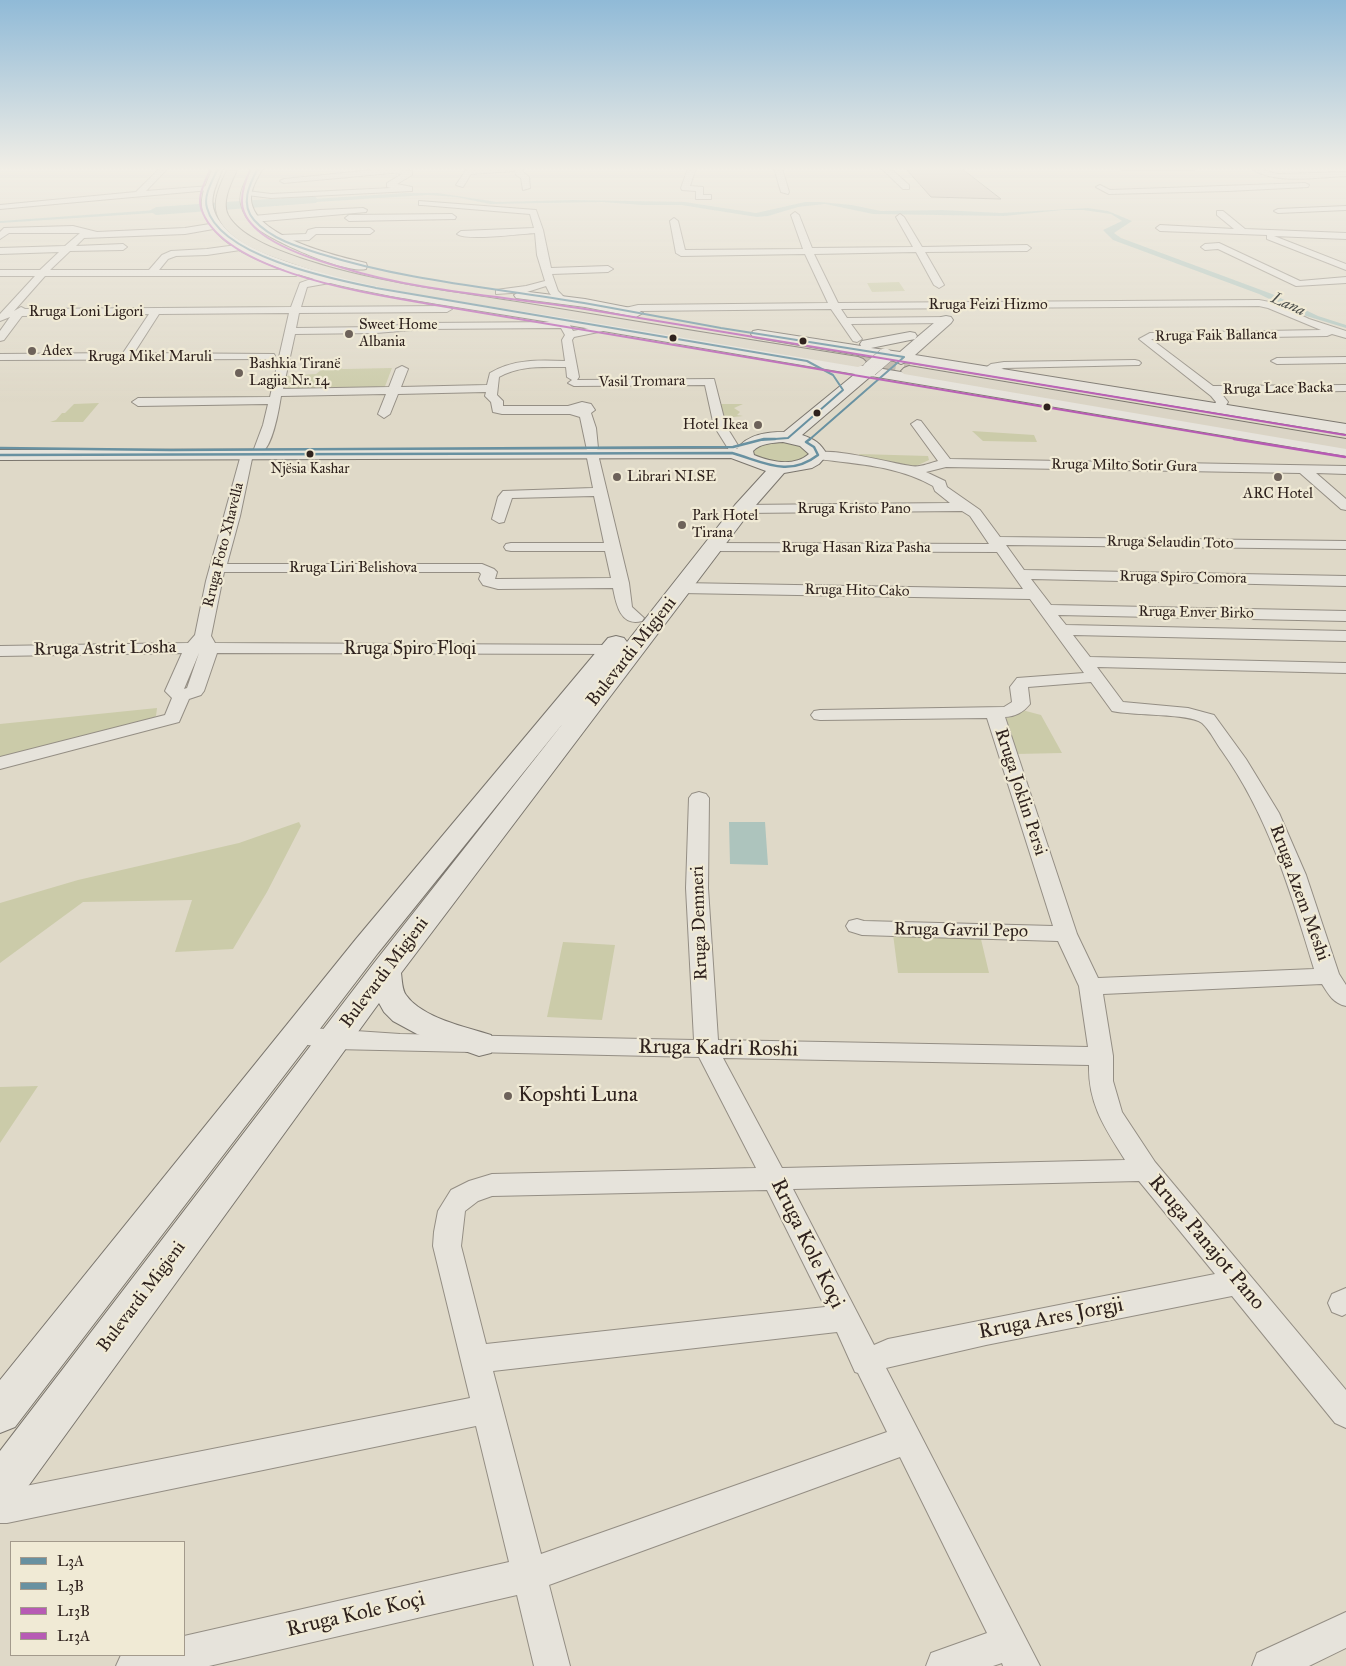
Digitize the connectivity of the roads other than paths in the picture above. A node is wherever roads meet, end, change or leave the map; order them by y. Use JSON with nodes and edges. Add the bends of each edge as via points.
{"nodes":[{"id":1,"x":70,"y":246,"type":"edge"},
{"id":2,"x":277,"y":246,"type":"edge"},
{"id":3,"x":299,"y":246,"type":"edge"},
{"id":4,"x":542,"y":246,"type":"edge"},
{"id":5,"x":679,"y":246,"type":"edge"},
{"id":6,"x":806,"y":246,"type":"edge"},
{"id":7,"x":918,"y":246,"type":"edge"},
{"id":8,"x":1293,"y":246,"type":"edge"},
{"id":9,"x":244,"y":247,"type":"joint"},
{"id":10,"x":1205,"y":247,"type":"dead end"},
{"id":11,"x":122,"y":248,"type":"dead end"},
{"id":12,"x":1027,"y":248,"type":"dead end"},
{"id":13,"x":65,"y":250,"type":"junction"},
{"id":14,"x":0,"y":251,"type":"edge"},
{"id":15,"x":921,"y":251,"type":"junction"},
{"id":16,"x":808,"y":252,"type":"junction"},
{"id":17,"x":0,"y":265,"type":"edge"},
{"id":18,"x":50,"y":265,"type":"junction"},
{"id":19,"x":1346,"y":267,"type":"edge"},
{"id":20,"x":608,"y":269,"type":"dead end"},
{"id":21,"x":294,"y":270,"type":"junction"},
{"id":22,"x":547,"y":271,"type":"junction"},
{"id":23,"x":0,"y":273,"type":"edge"},
{"id":24,"x":42,"y":274,"type":"junction"},
{"id":25,"x":151,"y":274,"type":"junction"},
{"id":26,"x":338,"y":279,"type":"junction"},
{"id":27,"x":1346,"y":280,"type":"edge"},
{"id":28,"x":550,"y":282,"type":"junction"},
{"id":29,"x":939,"y":286,"type":"dead end"},
{"id":30,"x":498,"y":292,"type":"junction"},
{"id":31,"x":464,"y":295,"type":"junction"},
{"id":32,"x":562,"y":300,"type":"junction"},
{"id":33,"x":832,"y":306,"type":"junction"},
{"id":34,"x":447,"y":309,"type":"dead end"},
{"id":35,"x":625,"y":311,"type":"junction"},
{"id":36,"x":154,"y":313,"type":"junction"},
{"id":37,"x":289,"y":313,"type":"junction"},
{"id":38,"x":18,"y":314,"type":"junction"},
{"id":39,"x":3,"y":317,"type":"edge"},
{"id":40,"x":928,"y":320,"type":"junction"},
{"id":41,"x":946,"y":320,"type":"joint"},
{"id":42,"x":843,"y":321,"type":"junction"},
{"id":43,"x":567,"y":327,"type":"junction"},
{"id":44,"x":609,"y":327,"type":"junction"},
{"id":45,"x":278,"y":330,"type":"dead end"},
{"id":46,"x":291,"y":331,"type":"junction"},
{"id":47,"x":1341,"y":334,"type":"edge"},
{"id":48,"x":910,"y":336,"type":"junction"},
{"id":49,"x":0,"y":338,"type":"edge"},
{"id":50,"x":857,"y":338,"type":"dead end"},
{"id":51,"x":926,"y":338,"type":"junction"},
{"id":52,"x":828,"y":345,"type":"junction"},
{"id":53,"x":271,"y":355,"type":"dead end"},
{"id":54,"x":0,"y":357,"type":"edge"},
{"id":55,"x":126,"y":357,"type":"junction"},
{"id":56,"x":1346,"y":360,"type":"edge"},
{"id":57,"x":807,"y":361,"type":"junction"},
{"id":58,"x":900,"y":361,"type":"junction"},
{"id":59,"x":1277,"y":361,"type":"dead end"},
{"id":60,"x":1135,"y":362,"type":"dead end"},
{"id":61,"x":571,"y":364,"type":"junction"},
{"id":62,"x":872,"y":368,"type":"junction"},
{"id":63,"x":402,"y":369,"type":"dead end"},
{"id":64,"x":981,"y":370,"type":"junction"},
{"id":65,"x":574,"y":383,"type":"junction"},
{"id":66,"x":955,"y":385,"type":"junction"},
{"id":67,"x":492,"y":388,"type":"junction"},
{"id":68,"x":1346,"y":388,"type":"edge"},
{"id":69,"x":393,"y":390,"type":"junction"},
{"id":70,"x":1209,"y":390,"type":"junction"},
{"id":71,"x":841,"y":394,"type":"junction"},
{"id":72,"x":861,"y":394,"type":"junction"},
{"id":73,"x":267,"y":399,"type":"junction"},
{"id":74,"x":138,"y":402,"type":"dead end"},
{"id":75,"x":1192,"y":404,"type":"junction"},
{"id":76,"x":1218,"y":408,"type":"junction"},
{"id":77,"x":578,"y":410,"type":"junction"},
{"id":78,"x":384,"y":414,"type":"dead end"},
{"id":79,"x":1177,"y":423,"type":"junction"},
{"id":80,"x":917,"y":424,"type":"dead end"},
{"id":81,"x":1274,"y":429,"type":"junction"},
{"id":82,"x":1346,"y":430,"type":"edge"},
{"id":83,"x":1346,"y":437,"type":"edge"},
{"id":84,"x":788,"y":438,"type":"junction"},
{"id":85,"x":1346,"y":444,"type":"edge"},
{"id":86,"x":0,"y":448,"type":"edge"},
{"id":87,"x":253,"y":448,"type":"junction"},
{"id":88,"x":592,"y":451,"type":"junction"},
{"id":89,"x":1346,"y":451,"type":"edge"},
{"id":90,"x":813,"y":452,"type":"junction"},
{"id":91,"x":746,"y":453,"type":"junction"},
{"id":92,"x":0,"y":455,"type":"edge"},
{"id":93,"x":946,"y":463,"type":"junction"},
{"id":94,"x":779,"y":467,"type":"junction"},
{"id":95,"x":1304,"y":470,"type":"junction"},
{"id":96,"x":1346,"y":470,"type":"edge"},
{"id":97,"x":908,"y":473,"type":"junction"},
{"id":98,"x":600,"y":492,"type":"junction"},
{"id":99,"x":1346,"y":506,"type":"edge"},
{"id":100,"x":966,"y":507,"type":"junction"},
{"id":101,"x":742,"y":508,"type":"junction"},
{"id":102,"x":499,"y":520,"type":"dead end"},
{"id":103,"x":997,"y":544,"type":"junction"},
{"id":104,"x":1346,"y":546,"type":"edge"},
{"id":105,"x":511,"y":547,"type":"dead end"},
{"id":106,"x":612,"y":547,"type":"junction"},
{"id":107,"x":712,"y":548,"type":"junction"},
{"id":108,"x":218,"y":568,"type":"junction"},
{"id":109,"x":1019,"y":574,"type":"junction"},
{"id":110,"x":1346,"y":581,"type":"edge"},
{"id":111,"x":621,"y":583,"type":"junction"},
{"id":112,"x":681,"y":588,"type":"junction"},
{"id":113,"x":1034,"y":594,"type":"junction"},
{"id":114,"x":1046,"y":610,"type":"junction"},
{"id":115,"x":1346,"y":616,"type":"edge"},
{"id":116,"x":636,"y":618,"type":"junction"},
{"id":117,"x":1061,"y":630,"type":"junction"},
{"id":118,"x":1346,"y":636,"type":"edge"},
{"id":119,"x":202,"y":644,"type":"junction"},
{"id":120,"x":0,"y":650,"type":"edge"},
{"id":121,"x":610,"y":650,"type":"junction"},
{"id":122,"x":1346,"y":668,"type":"edge"},
{"id":123,"x":1090,"y":670,"type":"junction"},
{"id":124,"x":994,"y":712,"type":"junction"},
{"id":125,"x":820,"y":715,"type":"dead end"},
{"id":126,"x":0,"y":763,"type":"edge"},
{"id":127,"x":699,"y":798,"type":"dead end"},
{"id":128,"x":857,"y":926,"type":"dead end"},
{"id":129,"x":1066,"y":934,"type":"junction"},
{"id":130,"x":384,"y":972,"type":"junction"},
{"id":131,"x":1328,"y":976,"type":"junction"},
{"id":132,"x":1090,"y":986,"type":"junction"},
{"id":133,"x":1346,"y":998,"type":"edge"},
{"id":134,"x":296,"y":1036,"type":"junction"},
{"id":135,"x":334,"y":1040,"type":"junction"},
{"id":136,"x":479,"y":1044,"type":"junction"},
{"id":137,"x":706,"y":1048,"type":"junction"},
{"id":138,"x":1101,"y":1056,"type":"junction"},
{"id":139,"x":1146,"y":1170,"type":"junction"},
{"id":140,"x":774,"y":1179,"type":"junction"},
{"id":141,"x":1238,"y":1282,"type":"junction"},
{"id":142,"x":844,"y":1318,"type":"junction"},
{"id":143,"x":476,"y":1359,"type":"junction"},
{"id":144,"x":866,"y":1362,"type":"junction"},
{"id":145,"x":488,"y":1409,"type":"junction"},
{"id":146,"x":0,"y":1413,"type":"edge"},
{"id":147,"x":1346,"y":1413,"type":"edge"},
{"id":148,"x":906,"y":1440,"type":"junction"},
{"id":149,"x":0,"y":1486,"type":"edge"},
{"id":150,"x":0,"y":1507,"type":"edge"},
{"id":151,"x":529,"y":1575,"type":"junction"},
{"id":152,"x":1346,"y":1630,"type":"edge"},
{"id":153,"x":1016,"y":1654,"type":"edge"},
{"id":154,"x":185,"y":1655,"type":"edge"},
{"id":155,"x":179,"y":1656,"type":"edge"},
{"id":156,"x":134,"y":1666,"type":"edge"},
{"id":157,"x":552,"y":1666,"type":"edge"},
{"id":158,"x":944,"y":1666,"type":"edge"},
{"id":159,"x":1270,"y":1666,"type":"edge"}],
"edges":[{"from":1,"to":13,"type":"street","name":"Rruga Loni Ligori"},
{"from":2,"to":31,"type":"highway","via":[[366,274]]},
{"from":3,"to":30,"type":"main road","via":[[351,264]]},
{"from":4,"to":22,"type":"street"},
{"from":5,"to":16,"type":"street","via":[[681,253]]},
{"from":6,"to":16,"type":"street"},
{"from":7,"to":15,"type":"street"},
{"from":8,"to":19,"type":"street"},
{"from":9,"to":21,"type":"main road"},
{"from":9,"to":25,"type":"street","via":[[174,253],[165,257]]},
{"from":10,"to":27,"type":"street","via":[[1219,246],[1299,284]]},
{"from":11,"to":13,"type":"street"},
{"from":12,"to":15,"type":"street"},
{"from":13,"to":14,"type":"street"},
{"from":13,"to":18,"type":"street","name":"Rruga Loni Ligori"},
{"from":15,"to":16,"type":"street"},
{"from":15,"to":29,"type":"street"},
{"from":16,"to":33,"type":"street"},
{"from":17,"to":18,"type":"street"},
{"from":18,"to":24,"type":"street","name":"Rruga Loni Ligori"},
{"from":20,"to":22,"type":"street"},
{"from":21,"to":25,"type":"street"},
{"from":21,"to":26,"type":"main road"},
{"from":21,"to":37,"type":"street","via":[[288,296]]},
{"from":22,"to":28,"type":"street"},
{"from":23,"to":24,"type":"street"},
{"from":24,"to":25,"type":"street"},
{"from":24,"to":38,"type":"street","name":"Rruga Loni Ligori","via":[[43,282]]},
{"from":24,"to":39,"type":"street","name":"Rruga Loni Ligori"},
{"from":26,"to":37,"type":"street","via":[[303,285]]},
{"from":26,"to":43,"type":"main road"},
{"from":28,"to":30,"type":"street","via":[[527,289]]},
{"from":28,"to":32,"type":"street","via":[[553,292]]},
{"from":30,"to":32,"type":"main road"},
{"from":31,"to":35,"type":"highway","via":[[482,293]]},
{"from":31,"to":44,"type":"highway"},
{"from":31,"to":62,"type":"highway"},
{"from":32,"to":35,"type":"main road"},
{"from":33,"to":35,"type":"street","name":"Rruga Feizi Hizmo","via":[[638,308]]},
{"from":33,"to":42,"type":"street"},
{"from":33,"to":47,"type":"street","name":"Rruga Feizi Hizmo","via":[[1259,303]]},
{"from":34,"to":37,"type":"street"},
{"from":35,"to":52,"type":"main road"},
{"from":36,"to":37,"type":"street"},
{"from":36,"to":38,"type":"street"},
{"from":36,"to":55,"type":"street"},
{"from":37,"to":45,"type":"street"},
{"from":37,"to":46,"type":"street"},
{"from":38,"to":39,"type":"street"},
{"from":38,"to":49,"type":"street","name":"Rruga Loni Ligori"},
{"from":40,"to":41,"type":"street"},
{"from":40,"to":42,"type":"street"},
{"from":40,"to":48,"type":"main road"},
{"from":41,"to":51,"type":"main road"},
{"from":42,"to":50,"type":"street"},
{"from":43,"to":44,"type":"main road"},
{"from":43,"to":46,"type":"street","via":[[425,326]]},
{"from":43,"to":61,"type":"street"},
{"from":44,"to":57,"type":"main road"},
{"from":46,"to":73,"type":"street"},
{"from":47,"to":70,"type":"street","name":"Rruga Faik Ballanca","via":[[1150,336],[1144,339]]},
{"from":48,"to":52,"type":"main road","via":[[884,342]]},
{"from":48,"to":58,"type":"main road"},
{"from":51,"to":58,"type":"main road"},
{"from":51,"to":64,"type":"main road","via":[[948,358]]},
{"from":52,"to":58,"type":"main road"},
{"from":53,"to":55,"type":"street","name":"Rruga Mikel Maruli"},
{"from":54,"to":55,"type":"street","name":"Rruga Mikel Maruli"},
{"from":56,"to":59,"type":"street"},
{"from":57,"to":62,"type":"main road"},
{"from":57,"to":71,"type":"main road","via":[[834,377],[843,390]]},
{"from":58,"to":62,"type":"main road"},
{"from":58,"to":64,"type":"main road"},
{"from":58,"to":81,"type":"highway"},
{"from":60,"to":64,"type":"street","via":[[1004,365]]},
{"from":61,"to":65,"type":"street"},
{"from":61,"to":67,"type":"street","via":[[506,369],[494,375]]},
{"from":62,"to":66,"type":"main road"},
{"from":62,"to":71,"type":"main road"},
{"from":62,"to":72,"type":"main road"},
{"from":63,"to":69,"type":"street"},
{"from":64,"to":75,"type":"main road"},
{"from":65,"to":77,"type":"street"},
{"from":65,"to":91,"type":"street","name":"Vasil Tromara","via":[[710,381],[720,426]]},
{"from":66,"to":72,"type":"main road","via":[[904,385]]},
{"from":66,"to":79,"type":"main road"},
{"from":67,"to":69,"type":"street"},
{"from":67,"to":77,"type":"street","via":[[491,398],[497,401],[497,409]]},
{"from":68,"to":70,"type":"street","name":"Rruga Lace Backa"},
{"from":69,"to":73,"type":"street"},
{"from":69,"to":78,"type":"street"},
{"from":70,"to":76,"type":"street","name":"Rruga Faik Ballanca","via":[[1222,402]]},
{"from":71,"to":84,"type":"main road"},
{"from":72,"to":90,"type":"main road"},
{"from":73,"to":74,"type":"street"},
{"from":73,"to":87,"type":"street","via":[[269,425]]},
{"from":75,"to":76,"type":"main road"},
{"from":75,"to":81,"type":"highway"},
{"from":76,"to":82,"type":"main road"},
{"from":77,"to":88,"type":"street","via":[[590,428]]},
{"from":79,"to":81,"type":"highway"},
{"from":79,"to":89,"type":"main road"},
{"from":80,"to":93,"type":"street"},
{"from":81,"to":83,"type":"highway"},
{"from":81,"to":85,"type":"highway"},
{"from":84,"to":90,"type":"main road"},
{"from":84,"to":91,"type":"main road","via":[[764,439]]},
{"from":86,"to":87,"type":"main road"},
{"from":87,"to":88,"type":"main road"},
{"from":87,"to":92,"type":"main road"},
{"from":87,"to":108,"type":"street","name":"Rruga Foto Xhavella"},
{"from":88,"to":91,"type":"main road"},
{"from":88,"to":98,"type":"street"},
{"from":90,"to":94,"type":"main road","via":[[798,466]]},
{"from":90,"to":97,"type":"street"},
{"from":91,"to":94,"type":"main road"},
{"from":91,"to":116,"type":"main road","name":"Bulevardi Migjeni","via":[[756,470]]},
{"from":93,"to":95,"type":"street","name":"Rruga Milto Sotir Gura"},
{"from":93,"to":97,"type":"street","name":"Rruga Milto Sotir Gura"},
{"from":94,"to":101,"type":"main road","name":"Bulevardi Migjeni"},
{"from":95,"to":96,"type":"street","name":"Rruga Milto Sotir Gura"},
{"from":95,"to":99,"type":"street"},
{"from":97,"to":100,"type":"street","via":[[935,481]]},
{"from":98,"to":102,"type":"street","via":[[508,494]]},
{"from":98,"to":106,"type":"street"},
{"from":100,"to":101,"type":"street","name":"Rruga Kristo Pano"},
{"from":100,"to":103,"type":"street"},
{"from":101,"to":107,"type":"main road","name":"Bulevardi Migjeni"},
{"from":103,"to":104,"type":"street","name":"Rruga Selaudin Toto"},
{"from":103,"to":107,"type":"street","name":"Rruga Hasan Riza Pasha"},
{"from":103,"to":109,"type":"street"},
{"from":105,"to":106,"type":"street"},
{"from":106,"to":111,"type":"street"},
{"from":107,"to":112,"type":"main road","name":"Bulevardi Migjeni"},
{"from":108,"to":111,"type":"street","name":"Rruga Liri Belishova","via":[[482,568],[487,570],[488,582],[498,584]]},
{"from":108,"to":119,"type":"street","name":"Rruga Foto Xhavella"},
{"from":109,"to":110,"type":"street","name":"Rruga Spiro Comora"},
{"from":109,"to":113,"type":"street"},
{"from":111,"to":116,"type":"street","via":[[626,609]]},
{"from":112,"to":113,"type":"street","name":"Rruga Hito Cako"},
{"from":112,"to":130,"type":"main road","name":"Bulevardi Migjeni"},
{"from":113,"to":114,"type":"street"},
{"from":114,"to":115,"type":"street","name":"Rruga Enver Birko"},
{"from":114,"to":117,"type":"street"},
{"from":116,"to":121,"type":"main road","name":"Bulevardi Migjeni"},
{"from":117,"to":118,"type":"street"},
{"from":117,"to":123,"type":"street"},
{"from":119,"to":120,"type":"street","name":"Rruga Astrit Losha"},
{"from":119,"to":121,"type":"street","name":"Rruga Spiro Floqi"},
{"from":119,"to":126,"type":"street","name":"Rruga Foto Xhavella","via":[[174,691],[182,695],[173,718]]},
{"from":121,"to":134,"type":"main road","name":"Bulevardi Migjeni"},
{"from":122,"to":123,"type":"street"},
{"from":123,"to":124,"type":"street","name":"Rruga Joklin Persi","via":[[1023,682],[1018,687],[1021,704],[1008,712]]},
{"from":123,"to":131,"type":"street","name":"Rruga Azem Meshi","via":[[1118,707],[1188,713],[1208,719],[1269,813],[1296,875]]},
{"from":124,"to":125,"type":"street"},
{"from":124,"to":129,"type":"street","name":"Rruga Joklin Persi"},
{"from":127,"to":137,"type":"street","name":"Rruga Demneri","via":[[697,888]]},
{"from":128,"to":129,"type":"street","name":"Rruga Gavril Pepo"},
{"from":129,"to":132,"type":"street","name":"Rruga Joklin Persi"},
{"from":130,"to":135,"type":"main road","name":"Bulevardi Migjeni"},
{"from":130,"to":136,"type":"main road","via":[[389,994],[396,1006],[409,1017]]},
{"from":131,"to":132,"type":"street"},
{"from":131,"to":133,"type":"street","name":"Rruga Azem Meshi"},
{"from":132,"to":138,"type":"street","name":"Rruga Joklin Persi"},
{"from":134,"to":135,"type":"street","name":"Rruga Kadri Roshi"},
{"from":134,"to":146,"type":"main road","name":"Bulevardi Migjeni"},
{"from":135,"to":136,"type":"street","name":"Rruga Kadri Roshi"},
{"from":135,"to":149,"type":"main road","name":"Bulevardi Migjeni"},
{"from":136,"to":137,"type":"street","name":"Rruga Kadri Roshi"},
{"from":137,"to":138,"type":"street","name":"Rruga Kadri Roshi"},
{"from":137,"to":140,"type":"street","name":"Rruga Kole Koçi"},
{"from":138,"to":139,"type":"street","name":"Rruga Panajot Pano","via":[[1101,1081],[1110,1114]]},
{"from":139,"to":140,"type":"street"},
{"from":139,"to":141,"type":"street","name":"Rruga Panajot Pano"},
{"from":140,"to":142,"type":"street","name":"Rruga Kole Koçi"},
{"from":140,"to":143,"type":"street","via":[[492,1185],[464,1194],[455,1203],[451,1214],[447,1246]]},
{"from":141,"to":144,"type":"street","name":"Rruga Ares Jorgji","via":[[888,1353]]},
{"from":141,"to":147,"type":"street","name":"Rruga Panajot Pano"},
{"from":142,"to":143,"type":"street"},
{"from":142,"to":144,"type":"street","name":"Rruga Kole Koçi"},
{"from":143,"to":145,"type":"street"},
{"from":144,"to":148,"type":"street","name":"Rruga Kole Koçi"},
{"from":145,"to":150,"type":"street"},
{"from":145,"to":151,"type":"street"},
{"from":148,"to":151,"type":"street","name":"Rruga Kole Koçi"},
{"from":148,"to":153,"type":"street","name":"Rruga Kole Koçi"},
{"from":151,"to":154,"type":"street","name":"Rruga Kole Koçi"},
{"from":151,"to":157,"type":"street"},
{"from":152,"to":159,"type":"street"},
{"from":153,"to":158,"type":"street"},
{"from":155,"to":156,"type":"street","name":"Rruga Kole Koçi"}]}
